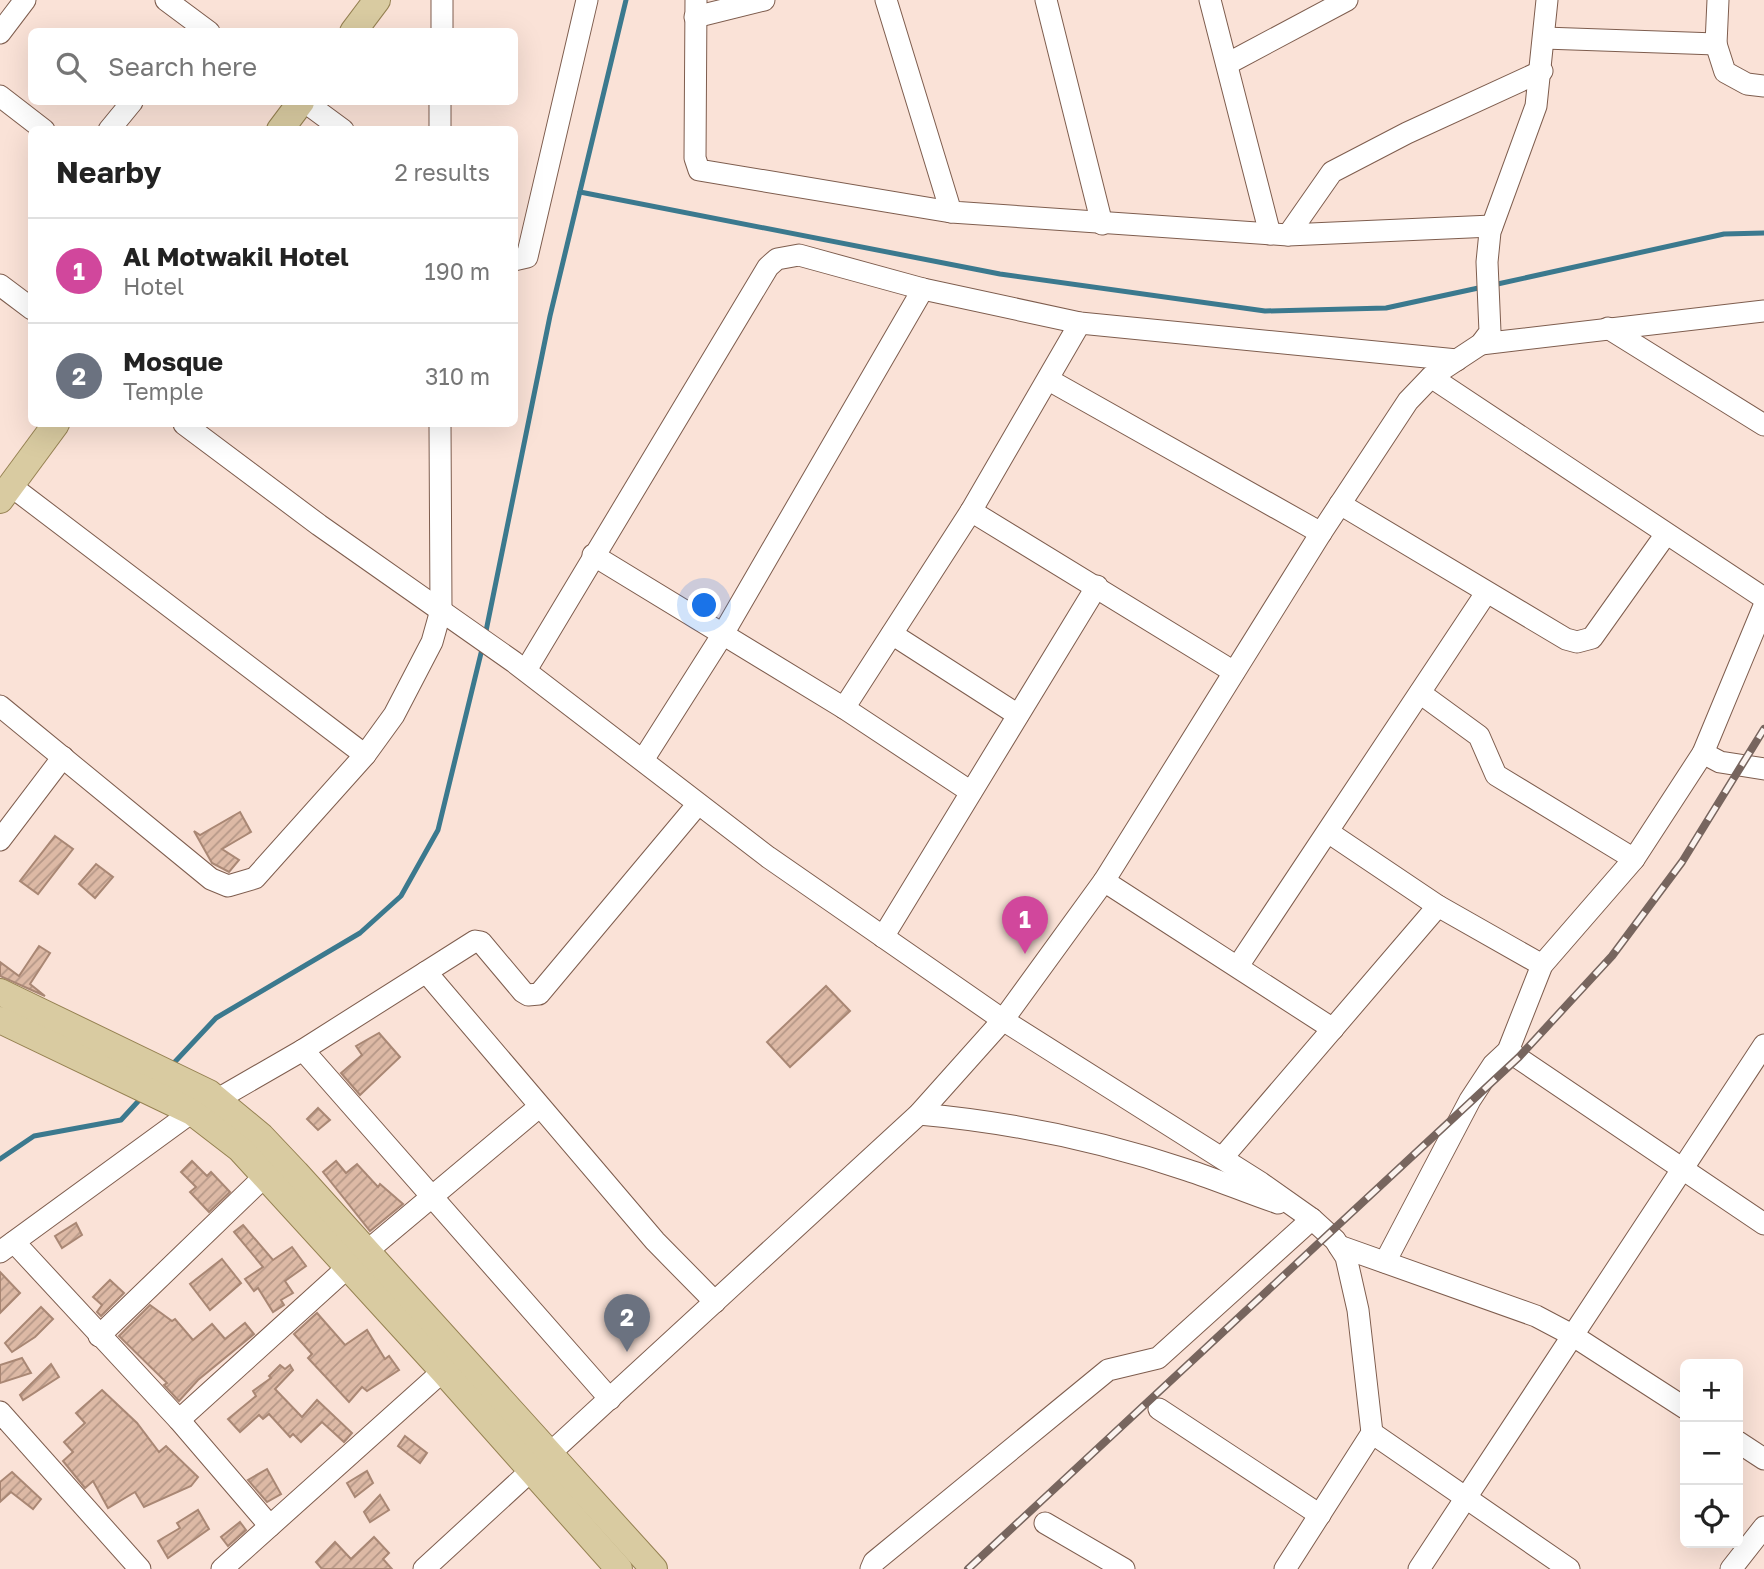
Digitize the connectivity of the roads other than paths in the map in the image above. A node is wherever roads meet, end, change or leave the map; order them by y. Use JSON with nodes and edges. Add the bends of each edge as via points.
{"nodes":[{"id":1,"x":25,"y":0,"type":"edge"},
{"id":2,"x":166,"y":0,"type":"edge"},
{"id":3,"x":377,"y":0,"type":"edge"},
{"id":4,"x":442,"y":0,"type":"edge"},
{"id":5,"x":587,"y":0,"type":"edge"},
{"id":6,"x":764,"y":0,"type":"edge"},
{"id":7,"x":886,"y":0,"type":"edge"},
{"id":8,"x":1046,"y":0,"type":"edge"},
{"id":9,"x":1210,"y":0,"type":"edge"},
{"id":10,"x":1347,"y":0,"type":"edge"},
{"id":11,"x":1548,"y":0,"type":"edge"},
{"id":12,"x":1718,"y":0,"type":"edge"},
{"id":13,"x":695,"y":9,"type":"edge"},
{"id":14,"x":204,"y":28,"type":"edge"},
{"id":15,"x":357,"y":28,"type":"edge"},
{"id":16,"x":442,"y":28,"type":"edge"},
{"id":17,"x":0,"y":33,"type":"edge"},
{"id":18,"x":1544,"y":38,"type":"junction"},
{"id":19,"x":1716,"y":44,"type":"junction"},
{"id":20,"x":1227,"y":64,"type":"junction"},
{"id":21,"x":1542,"y":71,"type":"junction"},
{"id":22,"x":1764,"y":86,"type":"edge"},
{"id":23,"x":0,"y":96,"type":"edge"},
{"id":24,"x":130,"y":105,"type":"edge"},
{"id":25,"x":301,"y":105,"type":"edge"},
{"id":26,"x":307,"y":105,"type":"edge"},
{"id":27,"x":440,"y":105,"type":"edge"},
{"id":28,"x":39,"y":126,"type":"edge"},
{"id":29,"x":112,"y":126,"type":"edge"},
{"id":30,"x":283,"y":126,"type":"edge"},
{"id":31,"x":337,"y":126,"type":"edge"},
{"id":32,"x":440,"y":126,"type":"edge"},
{"id":33,"x":951,"y":212,"type":"junction"},
{"id":34,"x":1102,"y":224,"type":"junction"},
{"id":35,"x":1492,"y":226,"type":"junction"},
{"id":36,"x":1279,"y":234,"type":"junction"},
{"id":37,"x":518,"y":260,"type":"edge"},
{"id":38,"x":0,"y":285,"type":"edge"},
{"id":39,"x":923,"y":289,"type":"junction"},
{"id":40,"x":28,"y":306,"type":"edge"},
{"id":41,"x":1764,"y":311,"type":"edge"},
{"id":42,"x":1080,"y":323,"type":"junction"},
{"id":43,"x":1608,"y":328,"type":"junction"},
{"id":44,"x":1481,"y":344,"type":"junction"},
{"id":45,"x":1457,"y":360,"type":"junction"},
{"id":46,"x":1432,"y":377,"type":"junction"},
{"id":47,"x":1049,"y":380,"type":"junction"},
{"id":48,"x":1764,"y":425,"type":"edge"},
{"id":49,"x":54,"y":427,"type":"edge"},
{"id":50,"x":188,"y":427,"type":"edge"},
{"id":51,"x":438,"y":427,"type":"edge"},
{"id":52,"x":5,"y":493,"type":"edge"},
{"id":53,"x":1340,"y":504,"type":"junction"},
{"id":54,"x":971,"y":511,"type":"junction"},
{"id":55,"x":1321,"y":533,"type":"junction"},
{"id":56,"x":1666,"y":534,"type":"junction"},
{"id":57,"x":593,"y":555,"type":"junction"},
{"id":58,"x":1097,"y":586,"type":"junction"},
{"id":59,"x":1486,"y":593,"type":"junction"},
{"id":60,"x":1764,"y":598,"type":"edge"},
{"id":61,"x":1764,"y":606,"type":"edge"},
{"id":62,"x":449,"y":615,"type":"junction"},
{"id":63,"x":723,"y":634,"type":"junction"},
{"id":64,"x":892,"y":634,"type":"junction"},
{"id":65,"x":520,"y":666,"type":"junction"},
{"id":66,"x":1234,"y":672,"type":"junction"},
{"id":67,"x":1420,"y":693,"type":"junction"},
{"id":68,"x":0,"y":706,"type":"edge"},
{"id":69,"x":844,"y":708,"type":"junction"},
{"id":70,"x":1018,"y":715,"type":"junction"},
{"id":71,"x":1703,"y":753,"type":"junction"},
{"id":72,"x":365,"y":755,"type":"junction"},
{"id":73,"x":63,"y":758,"type":"junction"},
{"id":74,"x":643,"y":760,"type":"junction"},
{"id":75,"x":1764,"y":769,"type":"edge"},
{"id":76,"x":971,"y":792,"type":"junction"},
{"id":77,"x":698,"y":804,"type":"junction"},
{"id":78,"x":1328,"y":832,"type":"junction"},
{"id":79,"x":0,"y":840,"type":"edge"},
{"id":80,"x":1634,"y":859,"type":"junction"},
{"id":81,"x":1104,"y":881,"type":"junction"},
{"id":82,"x":1438,"y":906,"type":"junction"},
{"id":83,"x":883,"y":937,"type":"junction"},
{"id":84,"x":1542,"y":965,"type":"junction"},
{"id":85,"x":1238,"y":966,"type":"junction"},
{"id":86,"x":426,"y":972,"type":"junction"},
{"id":87,"x":0,"y":992,"type":"edge"},
{"id":88,"x":0,"y":1020,"type":"edge"},
{"id":89,"x":1003,"y":1020,"type":"junction"},
{"id":90,"x":1333,"y":1029,"type":"junction"},
{"id":91,"x":1764,"y":1045,"type":"edge"},
{"id":92,"x":303,"y":1050,"type":"junction"},
{"id":93,"x":1508,"y":1051,"type":"junction"},
{"id":94,"x":218,"y":1099,"type":"junction"},
{"id":95,"x":539,"y":1107,"type":"junction"},
{"id":96,"x":192,"y":1112,"type":"junction"},
{"id":97,"x":919,"y":1114,"type":"junction"},
{"id":98,"x":1223,"y":1157,"type":"junction"},
{"id":99,"x":1681,"y":1167,"type":"junction"},
{"id":100,"x":266,"y":1175,"type":"junction"},
{"id":101,"x":432,"y":1194,"type":"junction"},
{"id":102,"x":1303,"y":1213,"type":"junction"},
{"id":103,"x":1764,"y":1224,"type":"edge"},
{"id":104,"x":1339,"y":1246,"type":"junction"},
{"id":105,"x":7,"y":1247,"type":"edge"},
{"id":106,"x":357,"y":1259,"type":"junction"},
{"id":107,"x":1385,"y":1262,"type":"junction"},
{"id":108,"x":715,"y":1302,"type":"junction"},
{"id":109,"x":1572,"y":1335,"type":"junction"},
{"id":110,"x":99,"y":1336,"type":"junction"},
{"id":111,"x":443,"y":1371,"type":"junction"},
{"id":112,"x":610,"y":1399,"type":"junction"},
{"id":113,"x":1680,"y":1405,"type":"edge"},
{"id":114,"x":1159,"y":1409,"type":"dead end"},
{"id":115,"x":0,"y":1412,"type":"edge"},
{"id":116,"x":178,"y":1420,"type":"junction"},
{"id":117,"x":1372,"y":1433,"type":"junction"},
{"id":118,"x":1743,"y":1445,"type":"edge"},
{"id":119,"x":1764,"y":1459,"type":"edge"},
{"id":120,"x":541,"y":1461,"type":"junction"},
{"id":121,"x":1465,"y":1497,"type":"junction"},
{"id":122,"x":1320,"y":1515,"type":"junction"},
{"id":123,"x":1045,"y":1523,"type":"dead end"},
{"id":124,"x":270,"y":1526,"type":"junction"},
{"id":125,"x":1764,"y":1527,"type":"edge"},
{"id":126,"x":140,"y":1569,"type":"edge"},
{"id":127,"x":222,"y":1569,"type":"edge"},
{"id":128,"x":424,"y":1569,"type":"edge"},
{"id":129,"x":619,"y":1569,"type":"edge"},
{"id":130,"x":654,"y":1569,"type":"edge"},
{"id":131,"x":871,"y":1569,"type":"edge"},
{"id":132,"x":1124,"y":1569,"type":"edge"},
{"id":133,"x":1284,"y":1569,"type":"edge"},
{"id":134,"x":1419,"y":1569,"type":"edge"},
{"id":135,"x":1569,"y":1569,"type":"edge"},
{"id":136,"x":1731,"y":1569,"type":"edge"}],
"edges":[{"from":1,"to":17,"type":"street"},
{"from":2,"to":14,"type":"street"},
{"from":3,"to":15,"type":"main road"},
{"from":4,"to":16,"type":"street"},
{"from":5,"to":37,"type":"street","via":[[528,253]]},
{"from":6,"to":13,"type":"street"},
{"from":7,"to":33,"type":"street"},
{"from":8,"to":34,"type":"street"},
{"from":9,"to":20,"type":"street"},
{"from":10,"to":20,"type":"street"},
{"from":11,"to":18,"type":"street"},
{"from":12,"to":19,"type":"street"},
{"from":13,"to":33,"type":"street","via":[[695,158],[699,170]]},
{"from":18,"to":19,"type":"street"},
{"from":18,"to":21,"type":"street"},
{"from":19,"to":22,"type":"street","via":[[1721,68],[1730,77]]},
{"from":20,"to":36,"type":"street"},
{"from":21,"to":35,"type":"street","via":[[1531,122]]},
{"from":21,"to":36,"type":"street","via":[[1332,172]]},
{"from":23,"to":28,"type":"street"},
{"from":24,"to":29,"type":"street"},
{"from":25,"to":30,"type":"main road"},
{"from":26,"to":31,"type":"street"},
{"from":27,"to":32,"type":"street"},
{"from":33,"to":34,"type":"street"},
{"from":34,"to":36,"type":"street"},
{"from":35,"to":36,"type":"street"},
{"from":35,"to":44,"type":"street","via":[[1487,262],[1491,322]]},
{"from":38,"to":40,"type":"street"},
{"from":39,"to":42,"type":"street"},
{"from":39,"to":57,"type":"street","via":[[799,255],[777,259]]},
{"from":39,"to":63,"type":"street"},
{"from":41,"to":43,"type":"street"},
{"from":42,"to":45,"type":"street"},
{"from":42,"to":47,"type":"street"},
{"from":43,"to":44,"type":"street"},
{"from":43,"to":48,"type":"street"},
{"from":44,"to":45,"type":"street"},
{"from":45,"to":46,"type":"street"},
{"from":46,"to":53,"type":"street","via":[[1408,401]]},
{"from":46,"to":56,"type":"street"},
{"from":47,"to":54,"type":"street"},
{"from":47,"to":55,"type":"street"},
{"from":49,"to":52,"type":"main road"},
{"from":50,"to":62,"type":"street"},
{"from":51,"to":62,"type":"street"},
{"from":52,"to":72,"type":"street"},
{"from":53,"to":55,"type":"street"},
{"from":53,"to":59,"type":"street"},
{"from":54,"to":58,"type":"street"},
{"from":54,"to":64,"type":"street"},
{"from":55,"to":66,"type":"street"},
{"from":56,"to":59,"type":"street","via":[[1592,638],[1585,641],[1566,639]]},
{"from":56,"to":60,"type":"street"},
{"from":57,"to":63,"type":"street"},
{"from":57,"to":65,"type":"street"},
{"from":58,"to":66,"type":"street"},
{"from":58,"to":70,"type":"street"},
{"from":59,"to":67,"type":"street"},
{"from":61,"to":71,"type":"street"},
{"from":62,"to":65,"type":"street"},
{"from":62,"to":72,"type":"street","via":[[394,715]]},
{"from":63,"to":69,"type":"street"},
{"from":63,"to":74,"type":"street"},
{"from":64,"to":69,"type":"street"},
{"from":64,"to":70,"type":"street"},
{"from":65,"to":74,"type":"street"},
{"from":66,"to":81,"type":"street"},
{"from":67,"to":78,"type":"street"},
{"from":67,"to":80,"type":"street","via":[[1479,736],[1496,775]]},
{"from":68,"to":73,"type":"street"},
{"from":69,"to":76,"type":"street"},
{"from":70,"to":76,"type":"street"},
{"from":71,"to":75,"type":"street","via":[[1720,762]]},
{"from":71,"to":80,"type":"street"},
{"from":72,"to":73,"type":"street","via":[[255,878],[228,886],[212,879]]},
{"from":73,"to":79,"type":"street"},
{"from":74,"to":77,"type":"street"},
{"from":76,"to":83,"type":"street"},
{"from":77,"to":83,"type":"street"},
{"from":77,"to":86,"type":"street","via":[[539,994],[523,992],[477,941]]},
{"from":78,"to":82,"type":"street"},
{"from":78,"to":85,"type":"street"},
{"from":80,"to":84,"type":"street"},
{"from":81,"to":85,"type":"street"},
{"from":81,"to":89,"type":"street"},
{"from":82,"to":84,"type":"street"},
{"from":82,"to":90,"type":"street"},
{"from":83,"to":89,"type":"street"},
{"from":84,"to":93,"type":"street"},
{"from":85,"to":90,"type":"street"},
{"from":86,"to":92,"type":"street"},
{"from":86,"to":95,"type":"street"},
{"from":87,"to":94,"type":"main road"},
{"from":88,"to":96,"type":"main road"},
{"from":89,"to":97,"type":"street"},
{"from":89,"to":98,"type":"street"},
{"from":90,"to":98,"type":"street"},
{"from":91,"to":99,"type":"street"},
{"from":92,"to":94,"type":"street"},
{"from":92,"to":101,"type":"street"},
{"from":93,"to":99,"type":"street"},
{"from":93,"to":107,"type":"street","via":[[1470,1100]]},
{"from":94,"to":106,"type":"main road","via":[[261,1136]]},
{"from":95,"to":101,"type":"street"},
{"from":95,"to":108,"type":"street","via":[[655,1241]]},
{"from":96,"to":100,"type":"main road"},
{"from":96,"to":105,"type":"street"},
{"from":97,"to":102,"type":"street","via":[[1030,1129],[1126,1152],[1187,1169]]},
{"from":97,"to":108,"type":"street"},
{"from":98,"to":102,"type":"street"},
{"from":99,"to":103,"type":"street"},
{"from":99,"to":109,"type":"street"},
{"from":100,"to":106,"type":"main road"},
{"from":100,"to":110,"type":"street"},
{"from":101,"to":106,"type":"street"},
{"from":101,"to":112,"type":"street"},
{"from":102,"to":104,"type":"street"},
{"from":102,"to":131,"type":"street","via":[[1158,1358],[1108,1370]]},
{"from":104,"to":107,"type":"street"},
{"from":104,"to":117,"type":"street","via":[[1346,1257],[1358,1310]]},
{"from":105,"to":110,"type":"street"},
{"from":106,"to":111,"type":"main road"},
{"from":106,"to":116,"type":"street"},
{"from":106,"to":120,"type":"main road","via":[[466,1364]]},
{"from":107,"to":109,"type":"street","via":[[1515,1308]]},
{"from":108,"to":112,"type":"street"},
{"from":109,"to":113,"type":"street"},
{"from":109,"to":121,"type":"street"},
{"from":110,"to":116,"type":"street"},
{"from":111,"to":120,"type":"main road"},
{"from":111,"to":124,"type":"street"},
{"from":112,"to":120,"type":"street"},
{"from":114,"to":122,"type":"street"},
{"from":115,"to":126,"type":"street"},
{"from":116,"to":124,"type":"street"},
{"from":117,"to":121,"type":"street"},
{"from":117,"to":122,"type":"street"},
{"from":118,"to":119,"type":"street"},
{"from":120,"to":128,"type":"street"},
{"from":120,"to":129,"type":"main road"},
{"from":120,"to":130,"type":"main road"},
{"from":121,"to":134,"type":"street"},
{"from":121,"to":135,"type":"street"},
{"from":122,"to":133,"type":"street"},
{"from":123,"to":132,"type":"street"},
{"from":124,"to":127,"type":"street"},
{"from":125,"to":136,"type":"street"}]}
